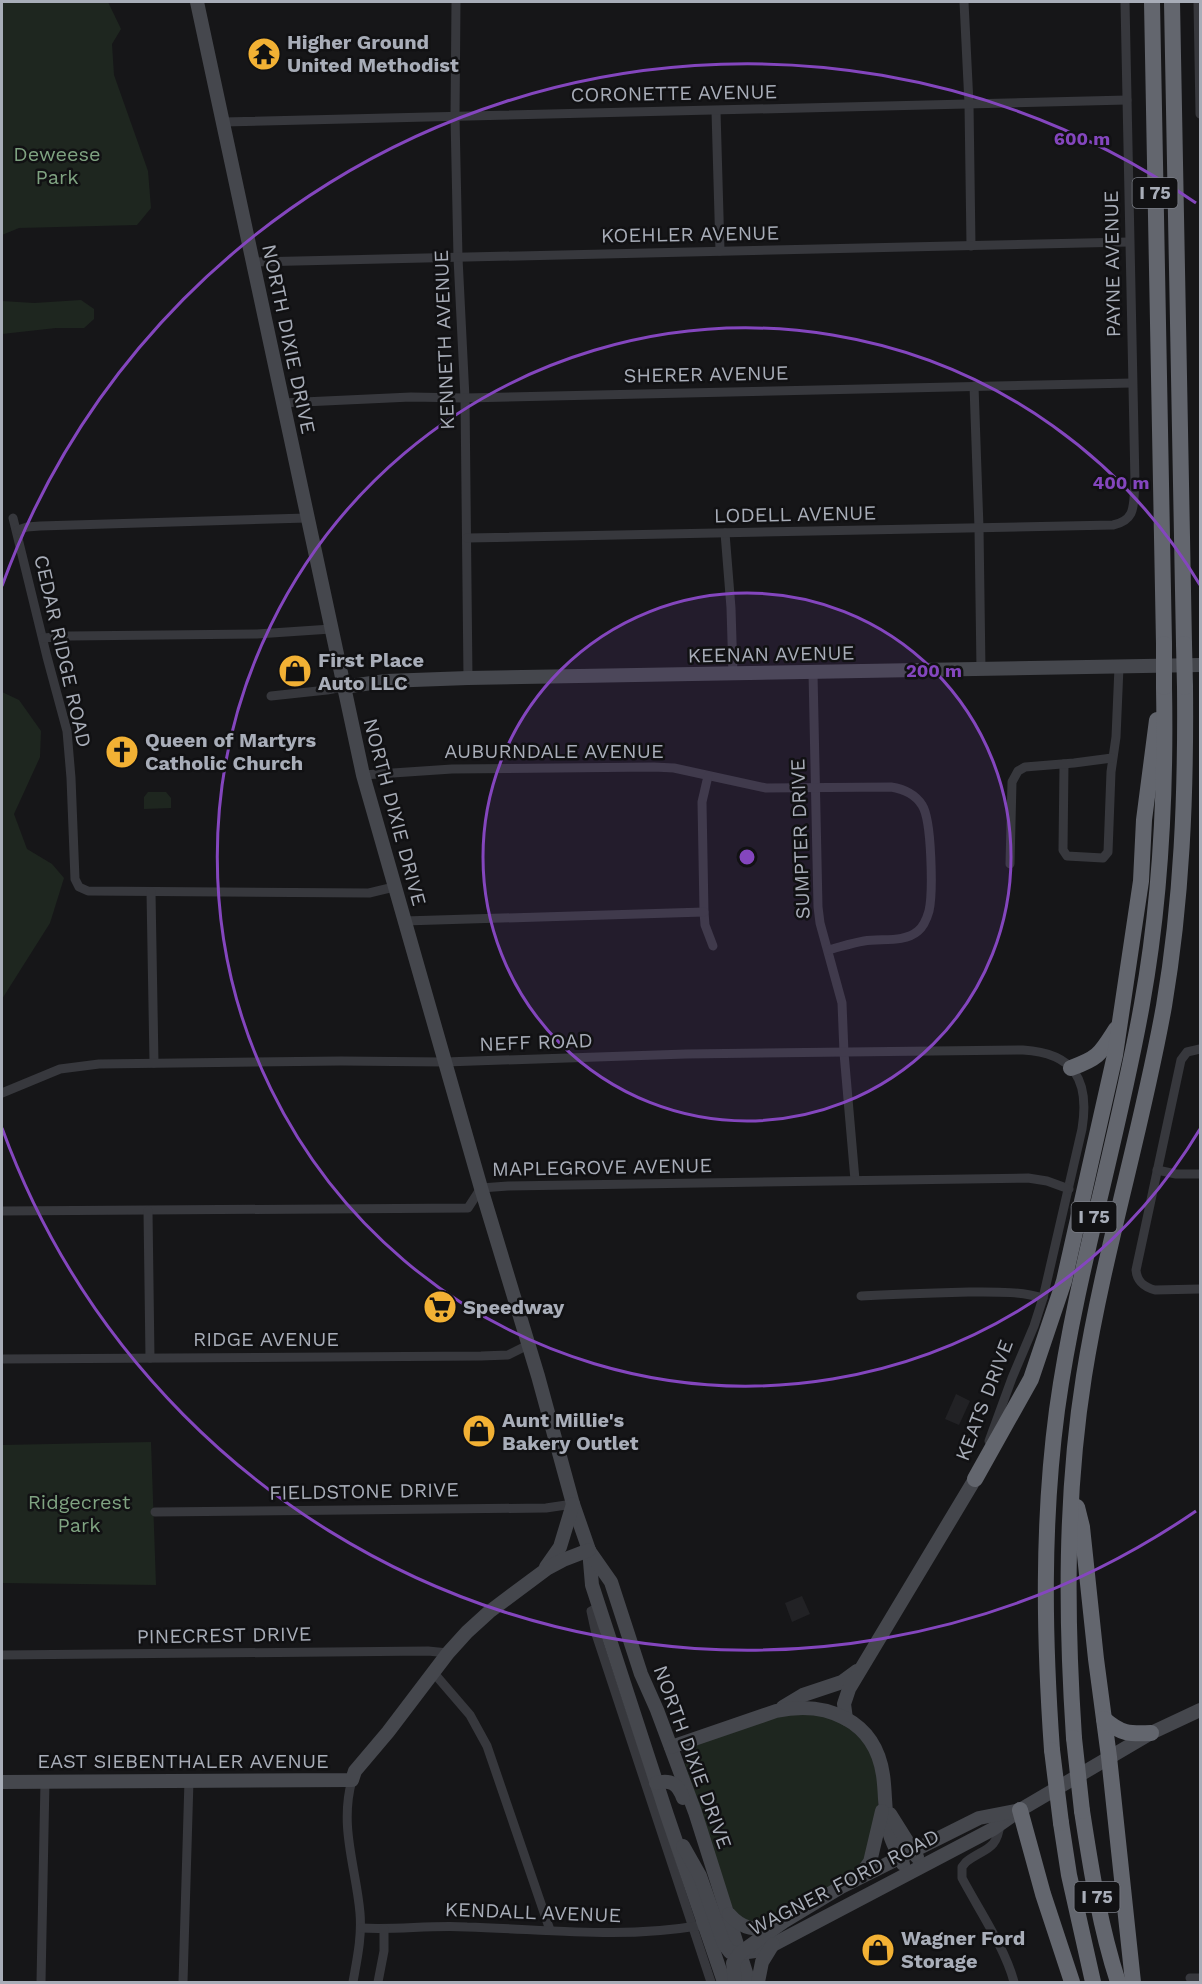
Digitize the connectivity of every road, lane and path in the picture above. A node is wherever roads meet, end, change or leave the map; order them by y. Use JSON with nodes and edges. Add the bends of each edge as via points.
{"nodes":[{"id":1,"x":197,"y":2,"type":"edge"},
{"id":2,"x":456,"y":2,"type":"edge"},
{"id":3,"x":964,"y":2,"type":"edge"},
{"id":4,"x":1125,"y":2,"type":"edge"},
{"id":5,"x":1152,"y":2,"type":"edge"},
{"id":6,"x":1172,"y":2,"type":"edge"},
{"id":7,"x":1198,"y":2,"type":"edge"},
{"id":8,"x":1126,"y":100,"type":"junction"},
{"id":9,"x":1200,"y":100,"type":"edge"},
{"id":10,"x":969,"y":104,"type":"junction"},
{"id":11,"x":716,"y":111,"type":"junction"},
{"id":12,"x":1200,"y":114,"type":"edge"},
{"id":13,"x":455,"y":117,"type":"junction"},
{"id":14,"x":223,"y":122,"type":"junction"},
{"id":15,"x":1129,"y":242,"type":"junction"},
{"id":16,"x":971,"y":246,"type":"junction"},
{"id":17,"x":720,"y":251,"type":"junction"},
{"id":18,"x":458,"y":258,"type":"junction"},
{"id":19,"x":252,"y":262,"type":"junction"},
{"id":20,"x":1132,"y":383,"type":"junction"},
{"id":21,"x":974,"y":386,"type":"junction"},
{"id":22,"x":465,"y":398,"type":"junction"},
{"id":23,"x":282,"y":403,"type":"junction"},
{"id":24,"x":14,"y":518,"type":"dead end"},
{"id":25,"x":307,"y":518,"type":"junction"},
{"id":26,"x":1124,"y":522,"type":"joint"},
{"id":27,"x":979,"y":528,"type":"junction"},
{"id":28,"x":18,"y":530,"type":"junction"},
{"id":29,"x":725,"y":533,"type":"junction"},
{"id":30,"x":467,"y":538,"type":"junction"},
{"id":31,"x":331,"y":628,"type":"junction"},
{"id":32,"x":43,"y":638,"type":"junction"},
{"id":33,"x":1200,"y":665,"type":"edge"},
{"id":34,"x":1119,"y":667,"type":"junction"},
{"id":35,"x":981,"y":670,"type":"junction"},
{"id":36,"x":813,"y":673,"type":"junction"},
{"id":37,"x":733,"y":674,"type":"junction"},
{"id":38,"x":468,"y":678,"type":"junction"},
{"id":39,"x":343,"y":687,"type":"junction"},
{"id":40,"x":1164,"y":687,"type":"junction"},
{"id":41,"x":271,"y":696,"type":"dead end"},
{"id":42,"x":1112,"y":758,"type":"junction"},
{"id":43,"x":1064,"y":764,"type":"junction"},
{"id":44,"x":363,"y":775,"type":"junction"},
{"id":45,"x":708,"y":776,"type":"junction"},
{"id":46,"x":815,"y":788,"type":"junction"},
{"id":47,"x":1010,"y":864,"type":"dead end"},
{"id":48,"x":394,"y":887,"type":"junction"},
{"id":49,"x":151,"y":892,"type":"junction"},
{"id":50,"x":704,"y":912,"type":"junction"},
{"id":51,"x":404,"y":921,"type":"junction"},
{"id":52,"x":713,"y":946,"type":"dead end"},
{"id":53,"x":828,"y":950,"type":"junction"},
{"id":54,"x":1120,"y":1024,"type":"junction"},
{"id":55,"x":1200,"y":1049,"type":"edge"},
{"id":56,"x":844,"y":1053,"type":"junction"},
{"id":57,"x":445,"y":1062,"type":"junction"},
{"id":58,"x":154,"y":1063,"type":"junction"},
{"id":59,"x":1071,"y":1068,"type":"junction"},
{"id":60,"x":2,"y":1093,"type":"edge"},
{"id":61,"x":1157,"y":1170,"type":"junction"},
{"id":62,"x":1200,"y":1174,"type":"edge"},
{"id":63,"x":855,"y":1180,"type":"junction"},
{"id":64,"x":481,"y":1188,"type":"junction"},
{"id":65,"x":1069,"y":1188,"type":"junction"},
{"id":66,"x":2,"y":1211,"type":"edge"},
{"id":67,"x":148,"y":1211,"type":"junction"},
{"id":68,"x":1200,"y":1289,"type":"edge"},
{"id":69,"x":861,"y":1296,"type":"dead end"},
{"id":70,"x":1043,"y":1298,"type":"junction"},
{"id":71,"x":528,"y":1346,"type":"junction"},
{"id":72,"x":150,"y":1358,"type":"junction"},
{"id":73,"x":4,"y":1359,"type":"edge"},
{"id":74,"x":975,"y":1479,"type":"junction"},
{"id":75,"x":1072,"y":1489,"type":"junction"},
{"id":76,"x":573,"y":1503,"type":"junction"},
{"id":77,"x":155,"y":1512,"type":"dead end"},
{"id":78,"x":589,"y":1550,"type":"junction"},
{"id":79,"x":538,"y":1576,"type":"junction"},
{"id":80,"x":600,"y":1607,"type":"junction"},
{"id":81,"x":626,"y":1629,"type":"junction"},
{"id":82,"x":448,"y":1653,"type":"junction"},
{"id":83,"x":2,"y":1655,"type":"edge"},
{"id":84,"x":861,"y":1668,"type":"junction"},
{"id":85,"x":433,"y":1672,"type":"junction"},
{"id":86,"x":1200,"y":1710,"type":"edge"},
{"id":87,"x":776,"y":1711,"type":"junction"},
{"id":88,"x":846,"y":1719,"type":"junction"},
{"id":89,"x":1104,"y":1719,"type":"junction"},
{"id":90,"x":1151,"y":1732,"type":"junction"},
{"id":91,"x":671,"y":1747,"type":"junction"},
{"id":92,"x":1109,"y":1757,"type":"junction"},
{"id":93,"x":189,"y":1780,"type":"junction"},
{"id":94,"x":352,"y":1780,"type":"junction"},
{"id":95,"x":45,"y":1781,"type":"junction"},
{"id":96,"x":2,"y":1782,"type":"edge"},
{"id":97,"x":651,"y":1785,"type":"junction"},
{"id":98,"x":885,"y":1800,"type":"junction"},
{"id":99,"x":1020,"y":1810,"type":"junction"},
{"id":100,"x":1000,"y":1824,"type":"junction"},
{"id":101,"x":672,"y":1831,"type":"junction"},
{"id":102,"x":980,"y":1836,"type":"junction"},
{"id":103,"x":704,"y":1840,"type":"junction"},
{"id":104,"x":915,"y":1854,"type":"junction"},
{"id":105,"x":901,"y":1861,"type":"junction"},
{"id":106,"x":856,"y":1880,"type":"junction"},
{"id":107,"x":727,"y":1912,"type":"junction"},
{"id":108,"x":828,"y":1915,"type":"junction"},
{"id":109,"x":783,"y":1922,"type":"junction"},
{"id":110,"x":698,"y":1926,"type":"junction"},
{"id":111,"x":361,"y":1928,"type":"junction"},
{"id":112,"x":384,"y":1929,"type":"junction"},
{"id":113,"x":550,"y":1930,"type":"junction"},
{"id":114,"x":773,"y":1944,"type":"junction"},
{"id":115,"x":740,"y":1953,"type":"junction"},
{"id":116,"x":1012,"y":1982,"type":"edge"},
{"id":117,"x":41,"y":1983,"type":"edge"},
{"id":118,"x":183,"y":1983,"type":"edge"},
{"id":119,"x":353,"y":1983,"type":"edge"},
{"id":120,"x":378,"y":1983,"type":"edge"},
{"id":121,"x":711,"y":1983,"type":"edge"},
{"id":122,"x":724,"y":1983,"type":"edge"},
{"id":123,"x":735,"y":1983,"type":"edge"},
{"id":124,"x":749,"y":1983,"type":"edge"},
{"id":125,"x":758,"y":1983,"type":"edge"},
{"id":126,"x":1072,"y":1983,"type":"edge"},
{"id":127,"x":1093,"y":1983,"type":"edge"},
{"id":128,"x":1118,"y":1983,"type":"edge"},
{"id":129,"x":1133,"y":1983,"type":"edge"}],
"edges":[{"from":1,"to":14,"type":"main road","name":"NORTH DIXIE DRIVE"},
{"from":2,"to":13,"type":"street","name":"KENNETH AVENUE"},
{"from":3,"to":10,"type":"street"},
{"from":4,"to":8,"type":"street","name":"PAYNE AVENUE"},
{"from":5,"to":40,"type":"highway","number":"I 75","bridge":true},
{"from":6,"to":75,"type":"highway","number":"I 75","bridge":true,"via":[[1186,781],[1181,859],[1165,995],[1084,1376]]},
{"from":7,"to":9,"type":"street"},
{"from":8,"to":10,"type":"street","name":"CORONETTE AVENUE"},
{"from":8,"to":15,"type":"street","name":"PAYNE AVENUE"},
{"from":9,"to":12,"type":"street"},
{"from":10,"to":11,"type":"street","name":"CORONETTE AVENUE"},
{"from":10,"to":16,"type":"street"},
{"from":11,"to":13,"type":"street","name":"CORONETTE AVENUE"},
{"from":11,"to":17,"type":"street"},
{"from":13,"to":14,"type":"street","name":"CORONETTE AVENUE"},
{"from":13,"to":18,"type":"street","name":"KENNETH AVENUE"},
{"from":14,"to":19,"type":"main road","name":"NORTH DIXIE DRIVE"},
{"from":15,"to":16,"type":"street","name":"KOEHLER AVENUE"},
{"from":15,"to":20,"type":"street","name":"PAYNE AVENUE"},
{"from":16,"to":17,"type":"street","name":"KOEHLER AVENUE"},
{"from":17,"to":18,"type":"street","name":"KOEHLER AVENUE"},
{"from":18,"to":19,"type":"street","name":"KOEHLER AVENUE"},
{"from":18,"to":22,"type":"street","name":"KENNETH AVENUE"},
{"from":19,"to":23,"type":"main road","name":"NORTH DIXIE DRIVE"},
{"from":20,"to":21,"type":"street","name":"SHERER AVENUE"},
{"from":20,"to":26,"type":"street","name":"PAYNE AVENUE","via":[[1133,510]]},
{"from":21,"to":22,"type":"street","name":"SHERER AVENUE"},
{"from":21,"to":27,"type":"street"},
{"from":22,"to":23,"type":"street","name":"SHERER AVENUE"},
{"from":22,"to":30,"type":"street","name":"KENNETH AVENUE"},
{"from":23,"to":25,"type":"main road","name":"NORTH DIXIE DRIVE"},
{"from":24,"to":28,"type":"street","name":"CEDAR RIDGE ROAD"},
{"from":25,"to":28,"type":"street","via":[[40,526]]},
{"from":25,"to":31,"type":"main road","name":"NORTH DIXIE DRIVE"},
{"from":26,"to":27,"type":"street","name":"LODELL AVENUE"},
{"from":27,"to":29,"type":"street","name":"LODELL AVENUE"},
{"from":27,"to":35,"type":"street"},
{"from":28,"to":32,"type":"street","name":"CEDAR RIDGE ROAD"},
{"from":29,"to":30,"type":"street","name":"LODELL AVENUE"},
{"from":29,"to":37,"type":"street"},
{"from":30,"to":38,"type":"street","name":"KENNETH AVENUE"},
{"from":31,"to":32,"type":"street","via":[[276,633]]},
{"from":31,"to":39,"type":"main road","name":"NORTH DIXIE DRIVE"},
{"from":32,"to":49,"type":"street","name":"CEDAR RIDGE ROAD","via":[[67,731],[75,879],[79,887],[88,891]]},
{"from":33,"to":34,"type":"main road","name":"KEENAN AVENUE"},
{"from":34,"to":35,"type":"main road","name":"KEENAN AVENUE"},
{"from":34,"to":42,"type":"street"},
{"from":35,"to":36,"type":"main road","name":"KEENAN AVENUE"},
{"from":36,"to":37,"type":"main road","name":"KEENAN AVENUE"},
{"from":36,"to":46,"type":"street","name":"SUMPTER DRIVE"},
{"from":37,"to":38,"type":"main road","name":"KEENAN AVENUE"},
{"from":38,"to":39,"type":"main road","name":"KEENAN AVENUE"},
{"from":39,"to":41,"type":"street"},
{"from":39,"to":44,"type":"main road","name":"NORTH DIXIE DRIVE"},
{"from":40,"to":54,"type":"highway","via":[[1154,734],[1141,881]]},
{"from":40,"to":127,"type":"highway","number":"I 75","bridge":true,"via":[[1161,858],[1151,948],[1129,1069],[1079,1284],[1065,1363],[1048,1516],[1046,1644],[1052,1750],[1069,1875]]},
{"from":42,"to":43,"type":"street"},
{"from":42,"to":43,"type":"street","via":[[1108,852],[1099,859],[1067,856],[1063,850]]},
{"from":43,"to":47,"type":"street","via":[[1025,767],[1015,775]]},
{"from":44,"to":45,"type":"street","name":"AUBURNDALE AVENUE","via":[[452,769],[654,767]]},
{"from":44,"to":48,"type":"main road","name":"NORTH DIXIE DRIVE"},
{"from":45,"to":46,"type":"street","name":"AUBURNDALE AVENUE","via":[[766,788]]},
{"from":45,"to":50,"type":"street","via":[[702,802]]},
{"from":46,"to":53,"type":"street","name":"SUMPTER DRIVE","via":[[818,907]]},
{"from":46,"to":53,"type":"street","name":"AUBURNDALE AVENUE","via":[[891,787],[908,791],[922,805],[929,830],[930,904],[920,929],[902,938],[862,941]]},
{"from":48,"to":49,"type":"street","via":[[369,893]]},
{"from":48,"to":51,"type":"main road","name":"NORTH DIXIE DRIVE"},
{"from":49,"to":58,"type":"street"},
{"from":50,"to":51,"type":"street"},
{"from":50,"to":52,"type":"street"},
{"from":51,"to":57,"type":"main road","name":"NORTH DIXIE DRIVE"},
{"from":53,"to":56,"type":"street","name":"SUMPTER DRIVE","via":[[842,1003]]},
{"from":54,"to":59,"type":"highway","via":[[1092,1060]]},
{"from":54,"to":74,"type":"highway","via":[[1064,1281],[1031,1379]]},
{"from":55,"to":61,"type":"street","via":[[1186,1052],[1180,1060]]},
{"from":56,"to":57,"type":"street","name":"NEFF ROAD"},
{"from":56,"to":59,"type":"street","name":"NEFF ROAD","via":[[1040,1051],[1056,1056]]},
{"from":56,"to":63,"type":"street","name":"SUMPTER DRIVE"},
{"from":57,"to":58,"type":"street","name":"NEFF ROAD"},
{"from":57,"to":64,"type":"main road","name":"NORTH DIXIE DRIVE"},
{"from":58,"to":60,"type":"street","name":"NEFF ROAD","via":[[71,1066]]},
{"from":59,"to":65,"type":"street","name":"KEATS DRIVE","via":[[1082,1091],[1084,1119]]},
{"from":61,"to":62,"type":"street"},
{"from":61,"to":68,"type":"street","via":[[1136,1270],[1139,1281],[1155,1290]]},
{"from":63,"to":64,"type":"street","name":"MAPLEGROVE AVENUE"},
{"from":63,"to":65,"type":"street","name":"MAPLEGROVE AVENUE","via":[[1028,1178]]},
{"from":64,"to":67,"type":"street","name":"MAPLEGROVE AVENUE","via":[[468,1208]]},
{"from":64,"to":71,"type":"main road","name":"NORTH DIXIE DRIVE"},
{"from":65,"to":70,"type":"street","name":"KEATS DRIVE"},
{"from":66,"to":67,"type":"street","name":"MAPLEGROVE AVENUE"},
{"from":67,"to":72,"type":"street"},
{"from":69,"to":70,"type":"street","via":[[1011,1292]]},
{"from":70,"to":74,"type":"street","name":"KEATS DRIVE"},
{"from":71,"to":72,"type":"street","name":"RIDGE AVENUE","via":[[508,1355],[481,1356]]},
{"from":71,"to":76,"type":"main road","name":"NORTH DIXIE DRIVE"},
{"from":72,"to":73,"type":"street","name":"RIDGE AVENUE"},
{"from":74,"to":84,"type":"main road","name":"KEATS DRIVE"},
{"from":75,"to":89,"type":"highway","via":[[1082,1527]]},
{"from":75,"to":128,"type":"highway","number":"I 75","bridge":true,"via":[[1068,1603],[1074,1738],[1099,1910]]},
{"from":76,"to":77,"type":"street","name":"FIELDSTONE DRIVE","via":[[546,1508]]},
{"from":76,"to":78,"type":"main road","name":"NORTH DIXIE DRIVE"},
{"from":76,"to":79,"type":"main road","via":[[560,1547]]},
{"from":78,"to":79,"type":"main road","name":"EAST SIEBENTHALER AVENUE"},
{"from":78,"to":80,"type":"main road","name":"NORTH DIXIE DRIVE","via":[[592,1585]]},
{"from":78,"to":81,"type":"main road","name":"NORTH DIXIE DRIVE","via":[[611,1582]]},
{"from":79,"to":82,"type":"main road","name":"EAST SIEBENTHALER AVENUE","via":[[489,1612]]},
{"from":80,"to":81,"type":"main road","via":[[609,1605]]},
{"from":80,"to":97,"type":"main road","name":"NORTH DIXIE DRIVE"},
{"from":81,"to":91,"type":"main road","name":"NORTH DIXIE DRIVE"},
{"from":82,"to":83,"type":"street","name":"PINECREST DRIVE"},
{"from":82,"to":85,"type":"main road","name":"EAST SIEBENTHALER AVENUE"},
{"from":84,"to":87,"type":"main road","via":[[842,1682],[803,1695]]},
{"from":84,"to":88,"type":"main road","name":"KEATS DRIVE","via":[[844,1704]]},
{"from":85,"to":94,"type":"main road","name":"EAST SIEBENTHALER AVENUE"},
{"from":85,"to":113,"type":"street","via":[[470,1715],[487,1746]]},
{"from":86,"to":90,"type":"main road","name":"WAGNER FORD ROAD"},
{"from":87,"to":88,"type":"main road","via":[[814,1708]]},
{"from":87,"to":91,"type":"main road"},
{"from":88,"to":98,"type":"main road","via":[[875,1747]]},
{"from":89,"to":90,"type":"highway","via":[[1116,1729]]},
{"from":89,"to":92,"type":"highway"},
{"from":90,"to":92,"type":"main road","name":"WAGNER FORD ROAD"},
{"from":91,"to":103,"type":"main road","name":"NORTH DIXIE DRIVE"},
{"from":92,"to":99,"type":"main road","name":"WAGNER FORD ROAD"},
{"from":92,"to":129,"type":"highway"},
{"from":93,"to":94,"type":"main road","name":"EAST SIEBENTHALER AVENUE"},
{"from":93,"to":95,"type":"main road","name":"EAST SIEBENTHALER AVENUE"},
{"from":93,"to":118,"type":"street"},
{"from":94,"to":111,"type":"street","via":[[347,1839]]},
{"from":95,"to":96,"type":"main road","name":"EAST SIEBENTHALER AVENUE"},
{"from":95,"to":117,"type":"street"},
{"from":97,"to":101,"type":"main road","name":"NORTH DIXIE DRIVE"},
{"from":97,"to":103,"type":"main road","via":[[672,1782],[679,1789]]},
{"from":97,"to":110,"type":"street"},
{"from":98,"to":104,"type":"main road"},
{"from":98,"to":105,"type":"main road","via":[[890,1835]]},
{"from":98,"to":106,"type":"main road","via":[[870,1862]]},
{"from":99,"to":100,"type":"main road","name":"WAGNER FORD ROAD"},
{"from":99,"to":104,"type":"main road","name":"WAGNER FORD ROAD","via":[[979,1818]]},
{"from":99,"to":126,"type":"highway"},
{"from":100,"to":102,"type":"main road","name":"WAGNER FORD ROAD"},
{"from":100,"to":116,"type":"street","via":[[992,1845],[966,1862],[961,1873],[1005,1956]]},
{"from":101,"to":110,"type":"main road","name":"NORTH DIXIE DRIVE"},
{"from":101,"to":115,"type":"main road","via":[[700,1876],[724,1944],[730,1952]]},
{"from":102,"to":104,"type":"main road","via":[[945,1842]]},
{"from":102,"to":108,"type":"main road","name":"WAGNER FORD ROAD"},
{"from":103,"to":107,"type":"main road","name":"NORTH DIXIE DRIVE"},
{"from":104,"to":105,"type":"main road","name":"WAGNER FORD ROAD"},
{"from":105,"to":106,"type":"main road","name":"WAGNER FORD ROAD"},
{"from":105,"to":108,"type":"main road","via":[[858,1888]]},
{"from":106,"to":109,"type":"main road","name":"WAGNER FORD ROAD"},
{"from":107,"to":109,"type":"main road","via":[[736,1922],[756,1929]]},
{"from":107,"to":115,"type":"main road","name":"NORTH DIXIE DRIVE"},
{"from":108,"to":114,"type":"main road","name":"WAGNER FORD ROAD"},
{"from":109,"to":115,"type":"main road","name":"WAGNER FORD ROAD"},
{"from":110,"to":113,"type":"street","name":"KENDALL AVENUE","via":[[613,1934]]},
{"from":110,"to":121,"type":"street"},
{"from":110,"to":122,"type":"main road","name":"NORTH DIXIE DRIVE"},
{"from":111,"to":112,"type":"street","name":"KENDALL AVENUE"},
{"from":111,"to":119,"type":"street"},
{"from":112,"to":113,"type":"street","name":"KENDALL AVENUE","via":[[464,1926]]},
{"from":112,"to":120,"type":"street"},
{"from":114,"to":115,"type":"main road","name":"WAGNER FORD ROAD","via":[[763,1950]]},
{"from":114,"to":125,"type":"main road","via":[[762,1962]]},
{"from":115,"to":123,"type":"main road","via":[[733,1963]]},
{"from":115,"to":124,"type":"main road","name":"NORTH DIXIE DRIVE"}]}
